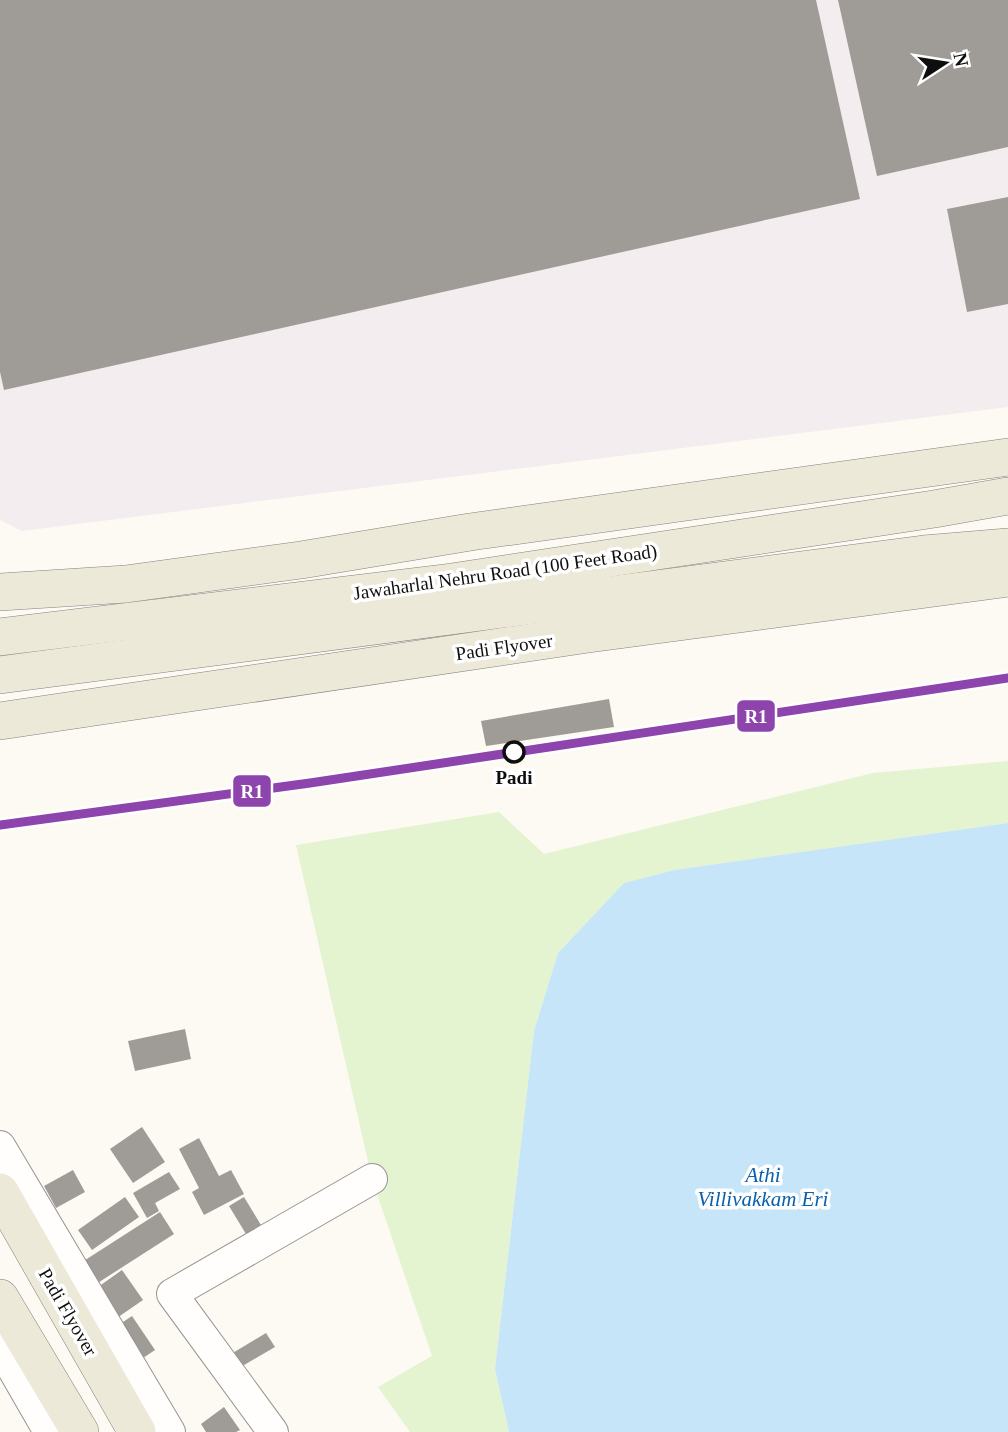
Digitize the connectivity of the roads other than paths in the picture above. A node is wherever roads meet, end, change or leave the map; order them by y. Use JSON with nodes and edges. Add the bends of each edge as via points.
{"nodes":[{"id":1,"x":1008,"y":457,"type":"edge"},
{"id":2,"x":1008,"y":495,"type":"edge"},
{"id":3,"x":1008,"y":547,"type":"edge"},
{"id":4,"x":1008,"y":578,"type":"edge"},
{"id":5,"x":0,"y":592,"type":"edge"},
{"id":6,"x":0,"y":636,"type":"edge"},
{"id":7,"x":0,"y":675,"type":"edge"},
{"id":8,"x":0,"y":721,"type":"edge"},
{"id":9,"x":0,"y":1146,"type":"edge"},
{"id":10,"x":372,"y":1179,"type":"dead end"},
{"id":11,"x":0,"y":1192,"type":"edge"},
{"id":12,"x":0,"y":1298,"type":"edge"},
{"id":13,"x":0,"y":1347,"type":"edge"},
{"id":14,"x":49,"y":1432,"type":"edge"},
{"id":15,"x":80,"y":1432,"type":"edge"},
{"id":16,"x":137,"y":1432,"type":"edge"},
{"id":17,"x":170,"y":1432,"type":"edge"},
{"id":18,"x":273,"y":1432,"type":"edge"}],
"edges":[{"from":1,"to":5,"type":"main road","via":[[126,584]]},
{"from":2,"to":6,"type":"main road","name":"Jawaharlal Nehru Road (100 Feet Road)","via":[[465,580]]},
{"from":3,"to":7,"type":"main road","name":"Jawaharlal Nehru Road (100 Feet Road)","via":[[924,554]]},
{"from":4,"to":8,"type":"main road","name":"Padi Flyover","via":[[574,636]]},
{"from":9,"to":17,"type":"street"},
{"from":10,"to":18,"type":"street","via":[[172,1293]]},
{"from":11,"to":16,"type":"main road","name":"Padi Flyover"},
{"from":12,"to":15,"type":"main road"},
{"from":13,"to":14,"type":"street"}]}
